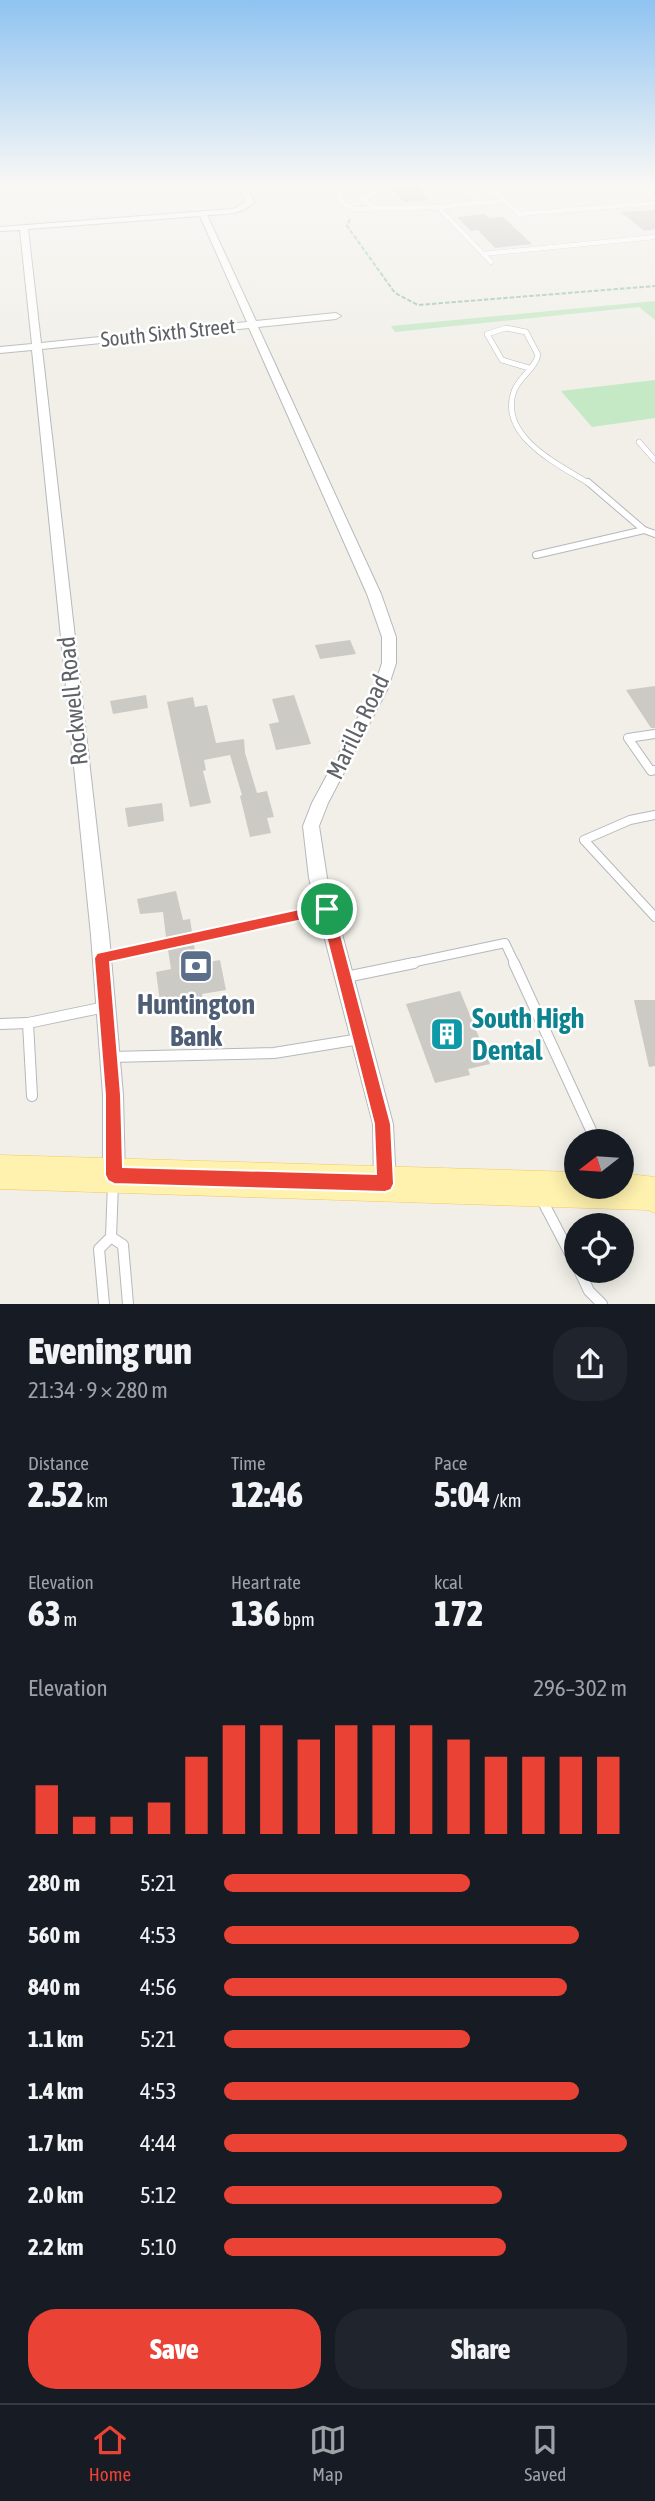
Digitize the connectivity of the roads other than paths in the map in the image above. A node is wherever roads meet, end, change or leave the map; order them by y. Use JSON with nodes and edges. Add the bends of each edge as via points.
{"nodes":[{"id":1,"x":26,"y":246,"type":"edge"},
{"id":2,"x":217,"y":246,"type":"edge"},
{"id":3,"x":475,"y":246,"type":"edge"},
{"id":4,"x":565,"y":246,"type":"edge"},
{"id":5,"x":483,"y":254,"type":"junction"},
{"id":6,"x":491,"y":262,"type":"dead end"},
{"id":7,"x":336,"y":316,"type":"dead end"},
{"id":8,"x":253,"y":324,"type":"junction"},
{"id":9,"x":36,"y":346,"type":"junction"},
{"id":10,"x":0,"y":350,"type":"edge"},
{"id":11,"x":529,"y":368,"type":"junction"},
{"id":12,"x":639,"y":442,"type":"dead end"},
{"id":13,"x":655,"y":460,"type":"edge"},
{"id":14,"x":644,"y":530,"type":"junction"},
{"id":15,"x":655,"y":534,"type":"edge"},
{"id":16,"x":536,"y":555,"type":"dead end"},
{"id":17,"x":655,"y":734,"type":"edge"},
{"id":18,"x":655,"y":770,"type":"edge"},
{"id":19,"x":655,"y":815,"type":"edge"},
{"id":20,"x":327,"y":909,"type":"junction"},
{"id":21,"x":655,"y":918,"type":"edge"},
{"id":22,"x":102,"y":958,"type":"junction"},
{"id":23,"x":346,"y":977,"type":"junction"},
{"id":24,"x":105,"y":1007,"type":"junction"},
{"id":25,"x":28,"y":1023,"type":"junction"},
{"id":26,"x":0,"y":1024,"type":"edge"},
{"id":27,"x":362,"y":1038,"type":"junction"},
{"id":28,"x":110,"y":1057,"type":"junction"},
{"id":29,"x":32,"y":1096,"type":"dead end"},
{"id":30,"x":590,"y":1129,"type":"edge"},
{"id":31,"x":0,"y":1172,"type":"edge"},
{"id":32,"x":114,"y":1175,"type":"junction"},
{"id":33,"x":385,"y":1184,"type":"junction"},
{"id":34,"x":536,"y":1189,"type":"junction"},
{"id":35,"x":639,"y":1191,"type":"edge"},
{"id":36,"x":111,"y":1237,"type":"junction"},
{"id":37,"x":564,"y":1242,"type":"edge"},
{"id":38,"x":586,"y":1283,"type":"edge"},
{"id":39,"x":104,"y":1304,"type":"edge"},
{"id":40,"x":128,"y":1304,"type":"edge"},
{"id":41,"x":603,"y":1304,"type":"edge"}],
"edges":[{"from":1,"to":9,"type":"street","name":"Rockwell Road"},
{"from":2,"to":8,"type":"street","name":"Marilla Road"},
{"from":3,"to":5,"type":"lane"},
{"from":4,"to":5,"type":"lane"},
{"from":5,"to":6,"type":"lane"},
{"from":7,"to":8,"type":"street","name":"South Sixth Street"},
{"from":8,"to":9,"type":"street","name":"South Sixth Street"},
{"from":8,"to":20,"type":"street","name":"Marilla Road","via":[[374,594],[388,637],[389,663],[381,688],[320,803],[312,827]]},
{"from":9,"to":10,"type":"street","name":"South Sixth Street"},
{"from":9,"to":22,"type":"street","name":"Rockwell Road"},
{"from":11,"to":11,"type":"lane","via":[[538,355],[526,332],[492,330],[487,334],[502,360]]},
{"from":11,"to":14,"type":"lane","via":[[514,391],[517,429],[540,452],[593,486]]},
{"from":12,"to":13,"type":"lane"},
{"from":14,"to":15,"type":"lane"},
{"from":14,"to":16,"type":"lane"},
{"from":17,"to":18,"type":"lane","via":[[628,738],[651,771]]},
{"from":19,"to":21,"type":"lane","via":[[630,820],[584,840]]},
{"from":20,"to":22,"type":"lane"},
{"from":20,"to":23,"type":"street","name":"Marilla Road"},
{"from":22,"to":24,"type":"street","name":"Rockwell Road"},
{"from":23,"to":27,"type":"street","name":"Marilla Road"},
{"from":23,"to":30,"type":"lane","via":[[505,943]]},
{"from":24,"to":25,"type":"lane"},
{"from":24,"to":28,"type":"street","name":"Rockwell Road"},
{"from":25,"to":26,"type":"lane"},
{"from":25,"to":29,"type":"lane"},
{"from":27,"to":28,"type":"lane","via":[[274,1053]]},
{"from":27,"to":33,"type":"street","name":"Marilla Road","via":[[383,1124]]},
{"from":28,"to":32,"type":"street","name":"Rockwell Road"},
{"from":31,"to":32,"type":"main road"},
{"from":32,"to":33,"type":"main road"},
{"from":32,"to":36,"type":"lane"},
{"from":33,"to":34,"type":"main road"},
{"from":34,"to":35,"type":"main road"},
{"from":34,"to":37,"type":"lane"},
{"from":36,"to":39,"type":"lane","via":[[99,1249]]},
{"from":36,"to":40,"type":"lane","via":[[123,1245]]},
{"from":38,"to":41,"type":"lane"}]}
